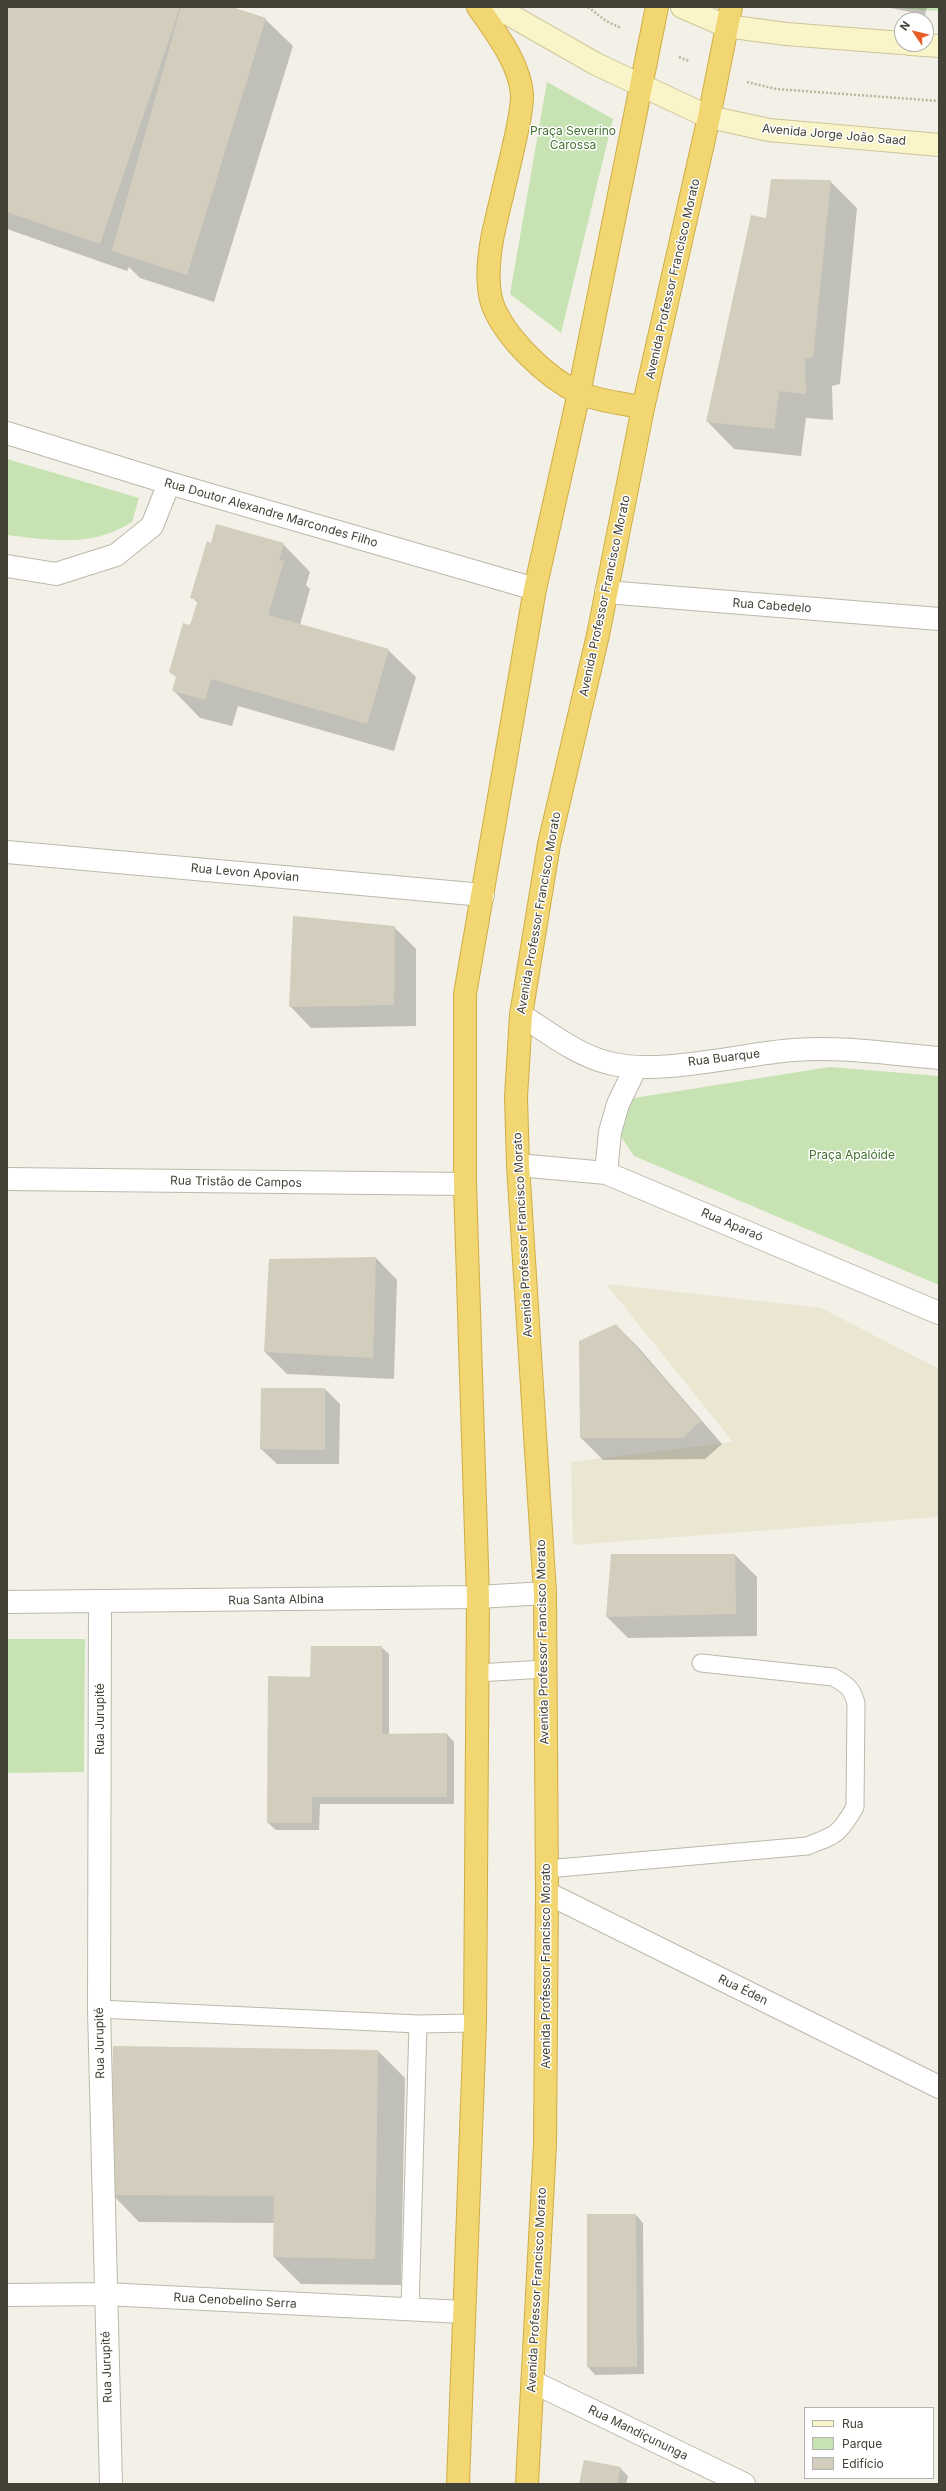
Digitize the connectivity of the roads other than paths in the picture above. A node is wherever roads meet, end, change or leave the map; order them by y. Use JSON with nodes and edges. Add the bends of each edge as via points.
{"nodes":[{"id":1,"x":478,"y":7,"type":"edge"},
{"id":2,"x":496,"y":7,"type":"edge"},
{"id":3,"x":657,"y":7,"type":"edge"},
{"id":4,"x":682,"y":7,"type":"edge"},
{"id":5,"x":728,"y":17,"type":"edge"},
{"id":6,"x":894,"y":42,"type":"edge"},
{"id":7,"x":640,"y":86,"type":"junction"},
{"id":8,"x":709,"y":117,"type":"junction"},
{"id":9,"x":939,"y":145,"type":"edge"},
{"id":10,"x":579,"y":393,"type":"junction"},
{"id":11,"x":644,"y":408,"type":"junction"},
{"id":12,"x":7,"y":433,"type":"edge"},
{"id":13,"x":169,"y":483,"type":"junction"},
{"id":14,"x":7,"y":566,"type":"edge"},
{"id":15,"x":536,"y":589,"type":"junction"},
{"id":16,"x":606,"y":592,"type":"junction"},
{"id":17,"x":939,"y":619,"type":"edge"},
{"id":18,"x":7,"y":852,"type":"edge"},
{"id":19,"x":483,"y":895,"type":"junction"},
{"id":20,"x":521,"y":1015,"type":"junction"},
{"id":21,"x":939,"y":1058,"type":"edge"},
{"id":22,"x":636,"y":1067,"type":"junction"},
{"id":23,"x":518,"y":1165,"type":"junction"},
{"id":24,"x":606,"y":1173,"type":"junction"},
{"id":25,"x":7,"y":1179,"type":"edge"},
{"id":26,"x":464,"y":1184,"type":"junction"},
{"id":27,"x":939,"y":1313,"type":"edge"},
{"id":28,"x":545,"y":1592,"type":"junction"},
{"id":29,"x":478,"y":1597,"type":"junction"},
{"id":30,"x":7,"y":1602,"type":"edge"},
{"id":31,"x":100,"y":1602,"type":"junction"},
{"id":32,"x":702,"y":1663,"type":"dead end"},
{"id":33,"x":545,"y":1669,"type":"junction"},
{"id":34,"x":477,"y":1673,"type":"junction"},
{"id":35,"x":547,"y":1869,"type":"junction"},
{"id":36,"x":547,"y":1893,"type":"junction"},
{"id":37,"x":99,"y":2009,"type":"junction"},
{"id":38,"x":475,"y":2023,"type":"junction"},
{"id":39,"x":418,"y":2024,"type":"junction"},
{"id":40,"x":939,"y":2087,"type":"edge"},
{"id":41,"x":105,"y":2294,"type":"junction"},
{"id":42,"x":7,"y":2295,"type":"edge"},
{"id":43,"x":410,"y":2311,"type":"junction"},
{"id":44,"x":463,"y":2312,"type":"junction"},
{"id":45,"x":532,"y":2382,"type":"junction"},
{"id":46,"x":111,"y":2484,"type":"edge"},
{"id":47,"x":458,"y":2484,"type":"edge"},
{"id":48,"x":527,"y":2484,"type":"edge"},
{"id":49,"x":744,"y":2484,"type":"edge"}],
"edges":[{"from":1,"to":10,"type":"highway","via":[[504,46],[518,78],[522,95],[518,126],[493,236],[489,278],[492,303],[506,330],[525,352],[551,375]]},
{"from":2,"to":7,"type":"main road","name":"Avenida Jorge João Saad"},
{"from":3,"to":7,"type":"highway"},
{"from":4,"to":5,"type":"main road"},
{"from":5,"to":6,"type":"main road","via":[[786,34]]},
{"from":5,"to":8,"type":"highway","name":"Avenida Professor Francisco Morato"},
{"from":7,"to":8,"type":"main road","name":"Avenida Jorge João Saad"},
{"from":7,"to":10,"type":"highway"},
{"from":8,"to":9,"type":"main road","name":"Avenida Jorge João Saad","via":[[769,130]]},
{"from":8,"to":11,"type":"highway","name":"Avenida Professor Francisco Morato"},
{"from":10,"to":11,"type":"highway"},
{"from":10,"to":15,"type":"highway"},
{"from":11,"to":16,"type":"highway","name":"Avenida Professor Francisco Morato"},
{"from":12,"to":13,"type":"street","name":"Rua Doutor Alexandre Marcondes Filho"},
{"from":13,"to":14,"type":"street","via":[[152,526],[116,555],[56,574]]},
{"from":13,"to":15,"type":"street","name":"Rua Doutor Alexandre Marcondes Filho"},
{"from":15,"to":19,"type":"highway"},
{"from":16,"to":17,"type":"street","name":"Rua Cabedelo"},
{"from":16,"to":20,"type":"highway","name":"Avenida Professor Francisco Morato","via":[[549,844]]},
{"from":18,"to":19,"type":"street","name":"Rua Levon Apovian"},
{"from":19,"to":26,"type":"highway","via":[[465,994]]},
{"from":20,"to":22,"type":"street","name":"Rua Buarque","via":[[586,1055],[609,1063]]},
{"from":20,"to":23,"type":"highway","name":"Avenida Professor Francisco Morato","via":[[516,1097]]},
{"from":21,"to":22,"type":"street","name":"Rua Buarque","via":[[859,1051],[795,1050]]},
{"from":22,"to":24,"type":"street","via":[[618,1104],[610,1132]]},
{"from":23,"to":24,"type":"street","name":"Rua Aparaó"},
{"from":23,"to":28,"type":"highway","name":"Avenida Professor Francisco Morato"},
{"from":24,"to":27,"type":"street","name":"Rua Aparaó"},
{"from":25,"to":26,"type":"street","name":"Rua Tristão de Campos"},
{"from":26,"to":29,"type":"highway"},
{"from":28,"to":29,"type":"street","name":"Rua Santa Albina"},
{"from":28,"to":33,"type":"highway","name":"Avenida Professor Francisco Morato"},
{"from":29,"to":31,"type":"street","name":"Rua Santa Albina"},
{"from":29,"to":34,"type":"highway"},
{"from":30,"to":31,"type":"street","name":"Rua Santa Albina"},
{"from":31,"to":37,"type":"street","name":"Rua Jurupité"},
{"from":32,"to":35,"type":"lane","via":[[833,1677],[847,1684],[856,1703],[855,1808],[835,1836],[807,1846]]},
{"from":33,"to":34,"type":"lane"},
{"from":33,"to":35,"type":"highway","name":"Avenida Professor Francisco Morato"},
{"from":34,"to":38,"type":"highway"},
{"from":35,"to":36,"type":"highway","name":"Avenida Professor Francisco Morato"},
{"from":36,"to":40,"type":"street","name":"Rua Éden"},
{"from":36,"to":45,"type":"highway","name":"Avenida Professor Francisco Morato","via":[[545,2144]]},
{"from":37,"to":39,"type":"lane"},
{"from":37,"to":41,"type":"street","name":"Rua Jurupité"},
{"from":38,"to":39,"type":"lane"},
{"from":38,"to":44,"type":"highway"},
{"from":39,"to":43,"type":"lane"},
{"from":41,"to":42,"type":"street","name":"Rua Cenobelino Serra"},
{"from":41,"to":43,"type":"street","name":"Rua Cenobelino Serra"},
{"from":41,"to":46,"type":"street","name":"Rua Jurupité"},
{"from":43,"to":44,"type":"street","name":"Rua Cenobelino Serra"},
{"from":44,"to":47,"type":"highway"},
{"from":45,"to":48,"type":"highway","name":"Avenida Professor Francisco Morato"},
{"from":45,"to":49,"type":"street","name":"Rua Mandiçununga"}]}
